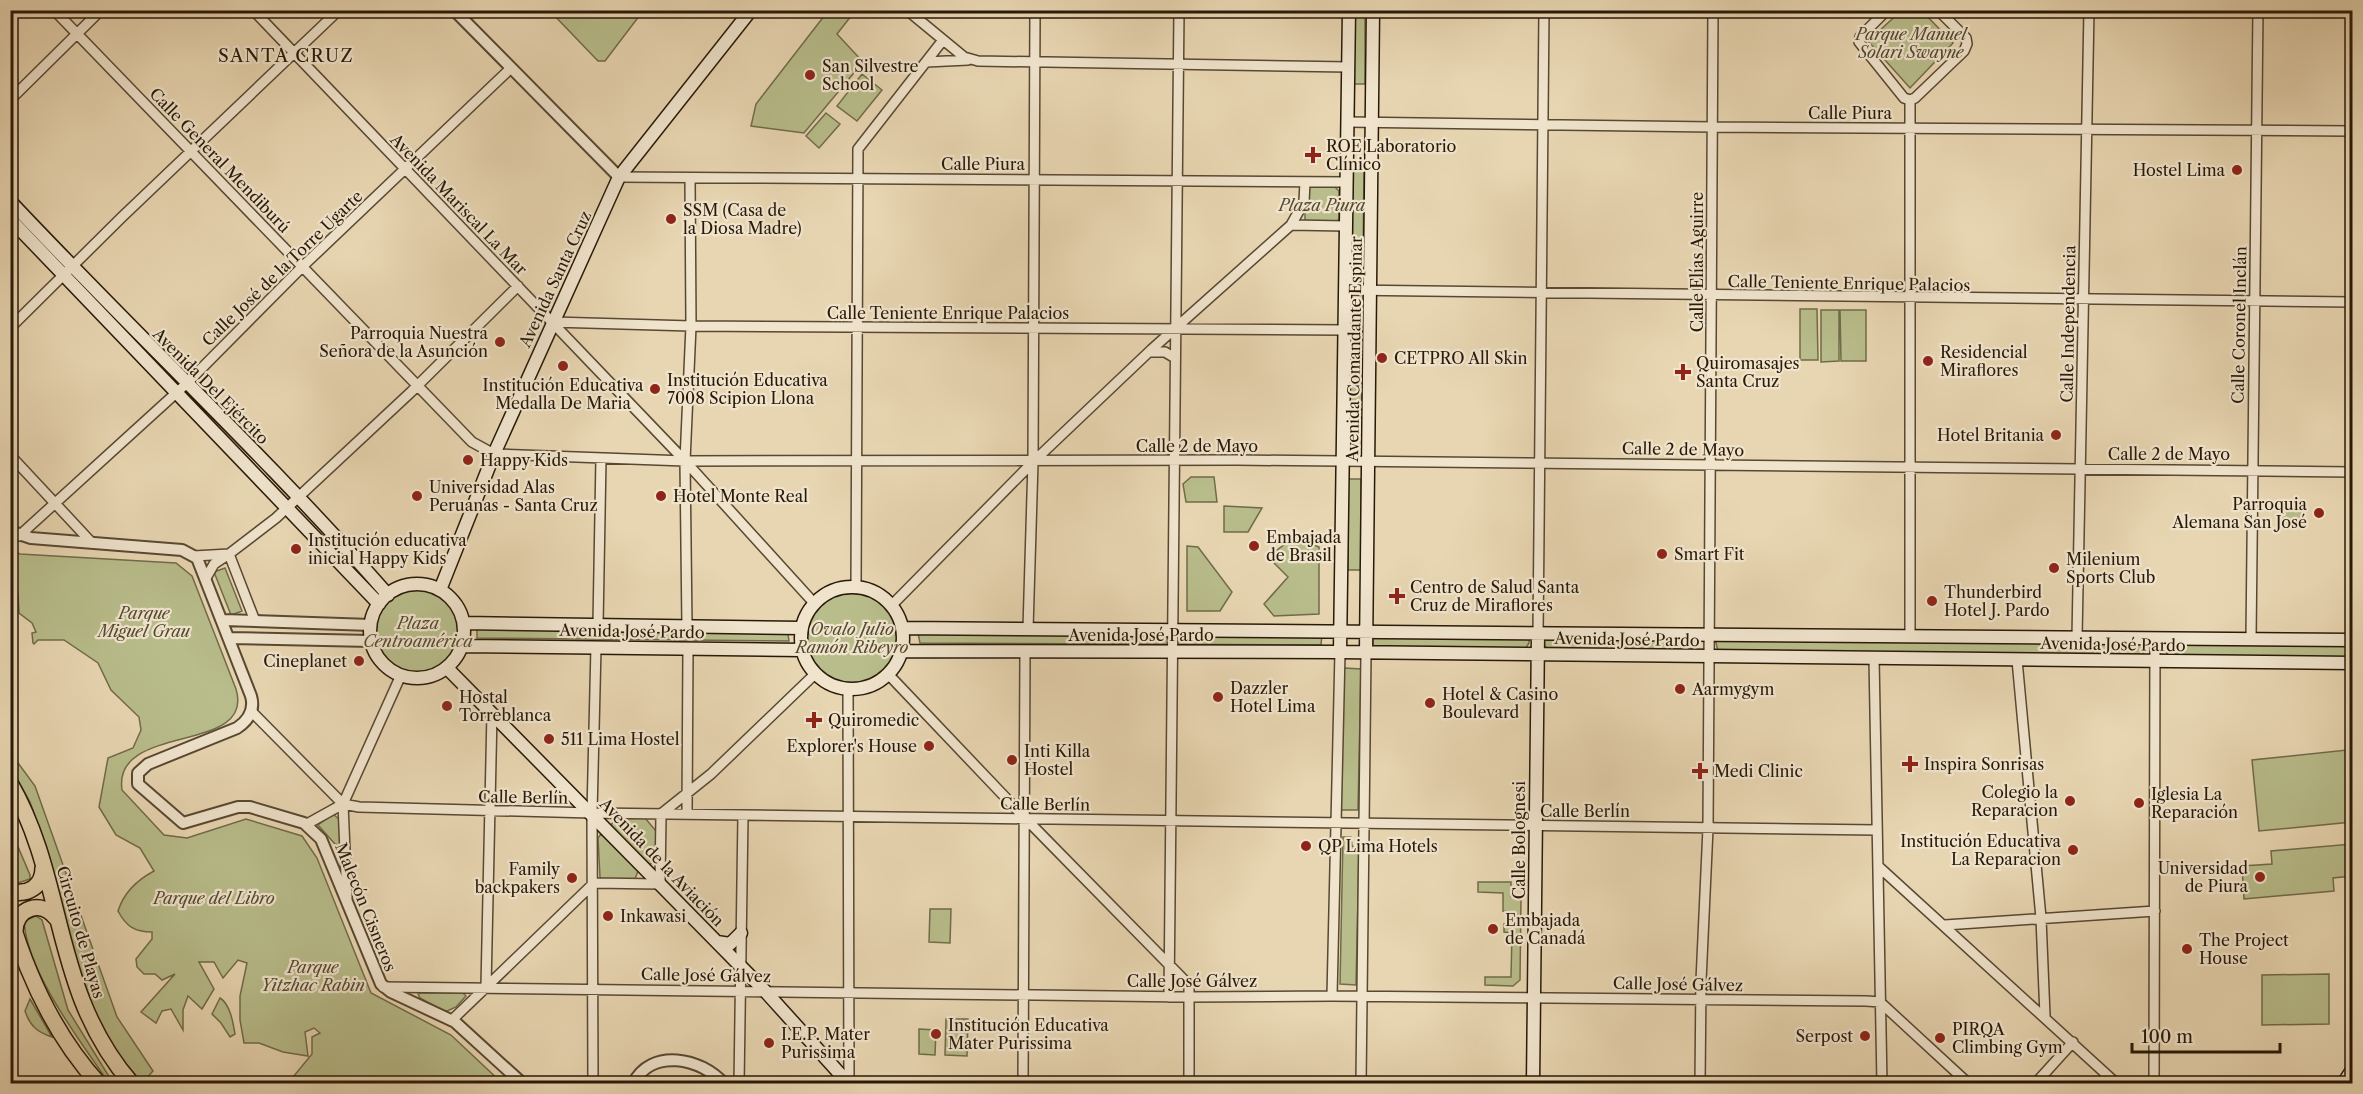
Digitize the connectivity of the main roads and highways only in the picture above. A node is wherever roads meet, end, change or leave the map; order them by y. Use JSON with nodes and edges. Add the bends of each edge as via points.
{"nodes":[{"id":1,"x":751,"y":10,"type":"edge"},
{"id":2,"x":1349,"y":10,"type":"edge"},
{"id":3,"x":1373,"y":10,"type":"edge"},
{"id":4,"x":10,"y":201,"type":"edge"},
{"id":5,"x":10,"y":219,"type":"edge"},
{"id":6,"x":67,"y":271,"type":"junction"},
{"id":7,"x":181,"y":388,"type":"junction"},
{"id":8,"x":440,"y":590,"type":"junction"},
{"id":9,"x":388,"y":595,"type":"junction"},
{"id":10,"x":379,"y":604,"type":"junction"},
{"id":11,"x":464,"y":623,"type":"junction"},
{"id":12,"x":801,"y":628,"type":"junction"},
{"id":13,"x":902,"y":628,"type":"junction"},
{"id":14,"x":1340,"y":632,"type":"junction"},
{"id":15,"x":1366,"y":633,"type":"junction"},
{"id":16,"x":1538,"y":634,"type":"junction"},
{"id":17,"x":2352,"y":640,"type":"edge"},
{"id":18,"x":462,"y":646,"type":"junction"},
{"id":19,"x":802,"y":650,"type":"junction"},
{"id":20,"x":901,"y":651,"type":"junction"},
{"id":21,"x":1340,"y":651,"type":"junction"},
{"id":22,"x":1366,"y":653,"type":"junction"},
{"id":23,"x":1538,"y":655,"type":"junction"},
{"id":24,"x":2352,"y":663,"type":"edge"},
{"id":25,"x":447,"y":668,"type":"junction"},
{"id":26,"x":10,"y":783,"type":"edge"},
{"id":27,"x":43,"y":866,"type":"junction"},
{"id":28,"x":10,"y":891,"type":"edge"},
{"id":29,"x":56,"y":918,"type":"junction"},
{"id":30,"x":13,"y":924,"type":"edge"},
{"id":31,"x":741,"y":933,"type":"road end"},
{"id":32,"x":717,"y":942,"type":"junction"},
{"id":33,"x":2352,"y":1070,"type":"edge"},
{"id":34,"x":99,"y":1083,"type":"edge"},
{"id":35,"x":132,"y":1083,"type":"edge"},
{"id":36,"x":849,"y":1083,"type":"edge"},
{"id":37,"x":1533,"y":1083,"type":"edge"},
{"id":38,"x":2343,"y":1083,"type":"edge"}],
"edges":[{"from":1,"to":8,"type":"main road","name":"Avenida Santa Cruz","via":[[619,177],[494,454]]},
{"from":2,"to":14,"type":"main road","name":"Avenida Comandante Espinar"},
{"from":3,"to":15,"type":"main road","name":"Avenida Comandante Espinar"},
{"from":4,"to":6,"type":"main road","name":"Avenida Del Ejército"},
{"from":5,"to":6,"type":"main road","name":"Avenida Del Ejército"},
{"from":6,"to":7,"type":"main road","name":"Avenida Del Ejército"},
{"from":7,"to":9,"type":"main road","name":"Avenida Del Ejército","via":[[299,497]]},
{"from":7,"to":10,"type":"main road","name":"Avenida Del Ejército"},
{"from":8,"to":9,"type":"main road","via":[[414,585]]},
{"from":8,"to":11,"type":"main road","via":[[456,604]]},
{"from":9,"to":10,"type":"main road"},
{"from":10,"to":25,"type":"main road","via":[[371,625],[371,641],[384,664],[401,675],[428,677]]},
{"from":11,"to":12,"type":"main road","name":"Avenida José Pardo"},
{"from":11,"to":18,"type":"main road"},
{"from":12,"to":13,"type":"main road","via":[[814,603],[835,590],[856,587],[878,594],[891,606]]},
{"from":12,"to":19,"type":"main road"},
{"from":13,"to":14,"type":"main road","name":"Avenida José Pardo"},
{"from":13,"to":20,"type":"main road"},
{"from":14,"to":15,"type":"main road","name":"Avenida José Pardo"},
{"from":14,"to":21,"type":"main road","name":"Avenida Comandante Espinar"},
{"from":15,"to":16,"type":"main road","name":"Avenida José Pardo"},
{"from":15,"to":22,"type":"main road","name":"Avenida Comandante Espinar"},
{"from":16,"to":17,"type":"main road","name":"Avenida José Pardo"},
{"from":16,"to":23,"type":"main road","name":"Calle Bolognesi"},
{"from":18,"to":19,"type":"main road","name":"Avenida José Pardo"},
{"from":18,"to":25,"type":"main road"},
{"from":19,"to":20,"type":"main road","via":[[815,674],[830,685],[848,689],[868,686],[888,674]]},
{"from":20,"to":21,"type":"main road","name":"Avenida José Pardo"},
{"from":21,"to":22,"type":"main road","name":"Avenida José Pardo"},
{"from":22,"to":23,"type":"main road","name":"Avenida José Pardo"},
{"from":23,"to":24,"type":"main road","name":"Avenida José Pardo"},
{"from":23,"to":37,"type":"main road","name":"Calle Bolognesi"},
{"from":25,"to":32,"type":"main road","name":"Avenida de la Aviación"},
{"from":26,"to":27,"type":"highway","name":"Circuito de Playas","via":[[30,821]]},
{"from":27,"to":28,"type":"highway","via":[[42,879],[33,889]]},
{"from":27,"to":29,"type":"highway","name":"Circuito de Playas"},
{"from":29,"to":30,"type":"highway","via":[[42,908],[30,908]]},
{"from":29,"to":35,"type":"highway","name":"Circuito de Playas","via":[[88,1020]]},
{"from":30,"to":34,"type":"highway","via":[[48,1010],[77,1057]]},
{"from":31,"to":32,"type":"main road","via":[[730,944]]},
{"from":32,"to":36,"type":"main road","name":"Avenida de la Aviación"},
{"from":33,"to":38,"type":"main road"}]}
